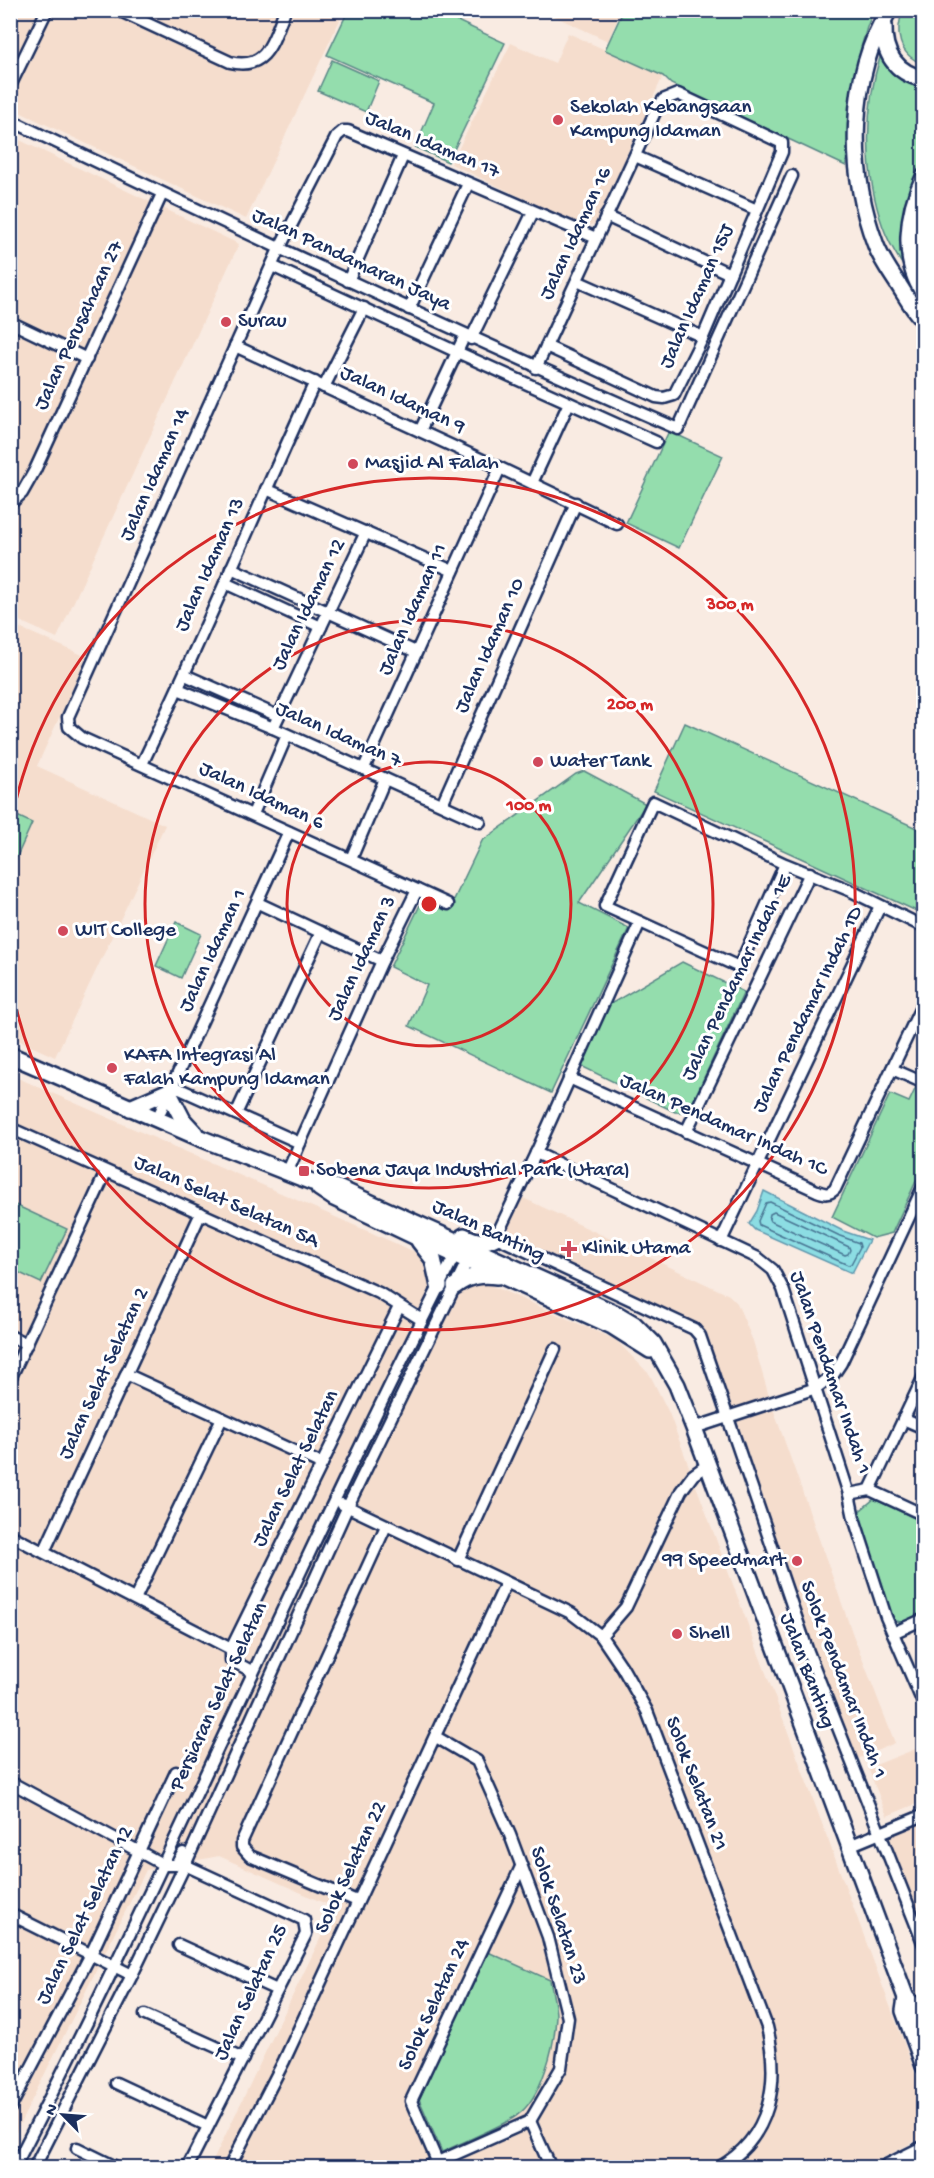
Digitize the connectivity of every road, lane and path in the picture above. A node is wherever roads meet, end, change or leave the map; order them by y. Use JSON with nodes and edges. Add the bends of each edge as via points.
{"nodes":[{"id":1,"x":47,"y":10,"type":"edge"},
{"id":2,"x":118,"y":10,"type":"edge"},
{"id":3,"x":285,"y":10,"type":"edge"},
{"id":4,"x":886,"y":15,"type":"edge"},
{"id":5,"x":924,"y":79,"type":"edge"},
{"id":6,"x":10,"y":86,"type":"edge"},
{"id":7,"x":10,"y":120,"type":"edge"},
{"id":8,"x":782,"y":152,"type":"joint"},
{"id":9,"x":404,"y":156,"type":"junction"},
{"id":10,"x":635,"y":156,"type":"junction"},
{"id":11,"x":792,"y":176,"type":"dead end"},
{"id":12,"x":924,"y":177,"type":"edge"},
{"id":13,"x":468,"y":184,"type":"junction"},
{"id":14,"x":162,"y":194,"type":"junction"},
{"id":15,"x":757,"y":210,"type":"junction"},
{"id":16,"x":533,"y":212,"type":"junction"},
{"id":17,"x":606,"y":216,"type":"junction"},
{"id":18,"x":596,"y":238,"type":"junction"},
{"id":19,"x":279,"y":249,"type":"junction"},
{"id":20,"x":272,"y":266,"type":"junction"},
{"id":21,"x":730,"y":274,"type":"junction"},
{"id":22,"x":348,"y":281,"type":"junction"},
{"id":23,"x":577,"y":281,"type":"junction"},
{"id":24,"x":924,"y":293,"type":"edge"},
{"id":25,"x":364,"y":308,"type":"junction"},
{"id":26,"x":409,"y":309,"type":"junction"},
{"id":27,"x":924,"y":321,"type":"edge"},
{"id":28,"x":10,"y":322,"type":"edge"},
{"id":29,"x":468,"y":337,"type":"junction"},
{"id":30,"x":703,"y":337,"type":"junction"},
{"id":31,"x":235,"y":346,"type":"junction"},
{"id":32,"x":546,"y":346,"type":"junction"},
{"id":33,"x":457,"y":352,"type":"junction"},
{"id":34,"x":87,"y":359,"type":"junction"},
{"id":35,"x":536,"y":368,"type":"junction"},
{"id":36,"x":320,"y":385,"type":"junction"},
{"id":37,"x":569,"y":403,"type":"junction"},
{"id":38,"x":420,"y":431,"type":"junction"},
{"id":39,"x":656,"y":442,"type":"dead end"},
{"id":40,"x":501,"y":468,"type":"junction"},
{"id":41,"x":532,"y":483,"type":"junction"},
{"id":42,"x":266,"y":489,"type":"junction"},
{"id":43,"x":576,"y":503,"type":"junction"},
{"id":44,"x":10,"y":504,"type":"edge"},
{"id":45,"x":617,"y":524,"type":"dead end"},
{"id":46,"x":366,"y":532,"type":"junction"},
{"id":47,"x":231,"y":568,"type":"junction"},
{"id":48,"x":453,"y":571,"type":"junction"},
{"id":49,"x":225,"y":583,"type":"junction"},
{"id":50,"x":329,"y":612,"type":"junction"},
{"id":51,"x":321,"y":627,"type":"junction"},
{"id":52,"x":416,"y":652,"type":"junction"},
{"id":53,"x":185,"y":675,"type":"junction"},
{"id":54,"x":178,"y":689,"type":"junction"},
{"id":55,"x":278,"y":716,"type":"junction"},
{"id":56,"x":68,"y":717,"type":"joint"},
{"id":57,"x":273,"y":728,"type":"junction"},
{"id":58,"x":288,"y":735,"type":"junction"},
{"id":59,"x":142,"y":764,"type":"junction"},
{"id":60,"x":364,"y":768,"type":"junction"},
{"id":61,"x":385,"y":779,"type":"junction"},
{"id":62,"x":442,"y":804,"type":"junction"},
{"id":63,"x":253,"y":814,"type":"junction"},
{"id":64,"x":480,"y":822,"type":"dead end"},
{"id":65,"x":289,"y":832,"type":"junction"},
{"id":66,"x":351,"y":859,"type":"junction"},
{"id":67,"x":785,"y":864,"type":"junction"},
{"id":68,"x":810,"y":873,"type":"junction"},
{"id":69,"x":417,"y":890,"type":"junction"},
{"id":70,"x":258,"y":903,"type":"junction"},
{"id":71,"x":448,"y":904,"type":"dead end"},
{"id":72,"x":880,"y":906,"type":"junction"},
{"id":73,"x":640,"y":922,"type":"junction"},
{"id":74,"x":924,"y":927,"type":"edge"},
{"id":75,"x":321,"y":932,"type":"junction"},
{"id":76,"x":382,"y":960,"type":"junction"},
{"id":77,"x":924,"y":1001,"type":"edge"},
{"id":78,"x":10,"y":1056,"type":"edge"},
{"id":79,"x":892,"y":1069,"type":"junction"},
{"id":80,"x":569,"y":1078,"type":"junction"},
{"id":81,"x":924,"y":1083,"type":"edge"},
{"id":82,"x":171,"y":1090,"type":"junction"},
{"id":83,"x":130,"y":1108,"type":"junction"},
{"id":84,"x":236,"y":1114,"type":"junction"},
{"id":85,"x":157,"y":1119,"type":"junction"},
{"id":86,"x":10,"y":1128,"type":"edge"},
{"id":87,"x":686,"y":1132,"type":"junction"},
{"id":88,"x":200,"y":1138,"type":"junction"},
{"id":89,"x":300,"y":1143,"type":"junction"},
{"id":90,"x":536,"y":1153,"type":"junction"},
{"id":91,"x":757,"y":1164,"type":"junction"},
{"id":92,"x":106,"y":1172,"type":"junction"},
{"id":93,"x":287,"y":1173,"type":"junction"},
{"id":94,"x":924,"y":1185,"type":"edge"},
{"id":95,"x":201,"y":1213,"type":"junction"},
{"id":96,"x":418,"y":1231,"type":"junction"},
{"id":97,"x":496,"y":1237,"type":"junction"},
{"id":98,"x":721,"y":1241,"type":"junction"},
{"id":99,"x":464,"y":1252,"type":"junction"},
{"id":100,"x":509,"y":1278,"type":"junction"},
{"id":101,"x":439,"y":1286,"type":"junction"},
{"id":102,"x":455,"y":1286,"type":"junction"},
{"id":103,"x":399,"y":1307,"type":"junction"},
{"id":104,"x":422,"y":1320,"type":"junction"},
{"id":105,"x":10,"y":1336,"type":"edge"},
{"id":106,"x":27,"y":1344,"type":"junction"},
{"id":107,"x":555,"y":1349,"type":"dead end"},
{"id":108,"x":662,"y":1360,"type":"junction"},
{"id":109,"x":126,"y":1374,"type":"junction"},
{"id":110,"x":924,"y":1376,"type":"edge"},
{"id":111,"x":10,"y":1379,"type":"edge"},
{"id":112,"x":816,"y":1388,"type":"junction"},
{"id":113,"x":222,"y":1418,"type":"junction"},
{"id":114,"x":729,"y":1418,"type":"junction"},
{"id":115,"x":903,"y":1419,"type":"junction"},
{"id":116,"x":694,"y":1428,"type":"junction"},
{"id":117,"x":924,"y":1428,"type":"edge"},
{"id":118,"x":322,"y":1464,"type":"junction"},
{"id":119,"x":707,"y":1465,"type":"junction"},
{"id":120,"x":870,"y":1490,"type":"junction"},
{"id":121,"x":849,"y":1494,"type":"junction"},
{"id":122,"x":334,"y":1500,"type":"junction"},
{"id":123,"x":348,"y":1506,"type":"junction"},
{"id":124,"x":924,"y":1515,"type":"edge"},
{"id":125,"x":386,"y":1526,"type":"junction"},
{"id":126,"x":10,"y":1535,"type":"edge"},
{"id":127,"x":44,"y":1552,"type":"junction"},
{"id":128,"x":458,"y":1560,"type":"junction"},
{"id":129,"x":506,"y":1583,"type":"junction"},
{"id":130,"x":135,"y":1599,"type":"junction"},
{"id":131,"x":924,"y":1619,"type":"edge"},
{"id":132,"x":894,"y":1633,"type":"junction"},
{"id":133,"x":600,"y":1636,"type":"junction"},
{"id":134,"x":231,"y":1649,"type":"junction"},
{"id":135,"x":252,"y":1672,"type":"junction"},
{"id":136,"x":924,"y":1705,"type":"edge"},
{"id":137,"x":436,"y":1737,"type":"junction"},
{"id":138,"x":176,"y":1772,"type":"dead end"},
{"id":139,"x":10,"y":1782,"type":"edge"},
{"id":140,"x":924,"y":1815,"type":"edge"},
{"id":141,"x":201,"y":1829,"type":"junction"},
{"id":142,"x":880,"y":1835,"type":"junction"},
{"id":143,"x":849,"y":1846,"type":"junction"},
{"id":144,"x":140,"y":1851,"type":"junction"},
{"id":145,"x":164,"y":1865,"type":"junction"},
{"id":146,"x":184,"y":1865,"type":"junction"},
{"id":147,"x":521,"y":1867,"type":"junction"},
{"id":148,"x":357,"y":1901,"type":"junction"},
{"id":149,"x":10,"y":1914,"type":"edge"},
{"id":150,"x":179,"y":1945,"type":"dead end"},
{"id":151,"x":924,"y":1945,"type":"edge"},
{"id":152,"x":91,"y":1954,"type":"junction"},
{"id":153,"x":116,"y":1967,"type":"junction"},
{"id":154,"x":132,"y":1975,"type":"junction"},
{"id":155,"x":277,"y":1990,"type":"junction"},
{"id":156,"x":906,"y":1998,"type":"junction"},
{"id":157,"x":145,"y":2016,"type":"dead end"},
{"id":158,"x":924,"y":2031,"type":"edge"},
{"id":159,"x":243,"y":2059,"type":"junction"},
{"id":160,"x":924,"y":2066,"type":"edge"},
{"id":161,"x":116,"y":2082,"type":"dead end"},
{"id":162,"x":10,"y":2108,"type":"edge"},
{"id":163,"x":530,"y":2121,"type":"junction"},
{"id":164,"x":208,"y":2126,"type":"junction"},
{"id":165,"x":77,"y":2148,"type":"dead end"},
{"id":166,"x":924,"y":2149,"type":"edge"},
{"id":167,"x":437,"y":2162,"type":"junction"},
{"id":168,"x":14,"y":2168,"type":"edge"},
{"id":169,"x":34,"y":2168,"type":"edge"},
{"id":170,"x":118,"y":2168,"type":"edge"},
{"id":171,"x":187,"y":2168,"type":"edge"},
{"id":172,"x":228,"y":2168,"type":"edge"},
{"id":173,"x":424,"y":2168,"type":"edge"},
{"id":174,"x":552,"y":2168,"type":"edge"},
{"id":175,"x":718,"y":2168,"type":"edge"},
{"id":176,"x":886,"y":2168,"type":"edge"}],
"edges":[{"from":1,"to":6,"type":"street"},
{"from":2,"to":3,"type":"street","via":[[243,66],[262,58],[268,50]]},
{"from":4,"to":5,"type":"main road","via":[[883,40],[889,55],[905,72]]},
{"from":4,"to":27,"type":"main road","via":[[862,81],[857,144],[860,192],[875,245]]},
{"from":7,"to":14,"type":"street","name":"Jalan Pandamaran Jaya"},
{"from":8,"to":10,"type":"street","name":"Jalan Idaman 16","via":[[778,140],[678,94],[659,104]]},
{"from":8,"to":15,"type":"street","name":"Jalan Idaman 15J"},
{"from":9,"to":13,"type":"street","name":"Jalan Idaman 17"},
{"from":9,"to":19,"type":"street","name":"Jalan Idaman 17","via":[[343,131]]},
{"from":9,"to":22,"type":"street"},
{"from":10,"to":15,"type":"street"},
{"from":10,"to":17,"type":"street","name":"Jalan Idaman 16"},
{"from":11,"to":35,"type":"street","name":"Jalan Pandamaran Jaya","via":[[678,429]]},
{"from":12,"to":24,"type":"main road","via":[[909,228],[912,268]]},
{"from":13,"to":16,"type":"street","name":"Jalan Idaman 17"},
{"from":13,"to":26,"type":"street"},
{"from":14,"to":19,"type":"street","name":"Jalan Pandamaran Jaya"},
{"from":14,"to":34,"type":"street","name":"Jalan Perusahaan 27"},
{"from":15,"to":21,"type":"street","name":"Jalan Idaman 15J"},
{"from":16,"to":18,"type":"street","name":"Jalan Idaman 17"},
{"from":16,"to":29,"type":"street"},
{"from":17,"to":18,"type":"street","name":"Jalan Idaman 16"},
{"from":17,"to":21,"type":"street"},
{"from":18,"to":23,"type":"street","name":"Jalan Idaman 16"},
{"from":19,"to":20,"type":"street","name":"Jalan Idaman 14"},
{"from":19,"to":22,"type":"street","name":"Jalan Pandamaran Jaya"},
{"from":20,"to":25,"type":"street","name":"Jalan Pandamaran Jaya"},
{"from":20,"to":31,"type":"street","name":"Jalan Idaman 14"},
{"from":21,"to":30,"type":"street","name":"Jalan Idaman 15J"},
{"from":22,"to":26,"type":"street","name":"Jalan Pandamaran Jaya"},
{"from":23,"to":30,"type":"street"},
{"from":23,"to":32,"type":"street","name":"Jalan Idaman 16"},
{"from":25,"to":33,"type":"street","name":"Jalan Pandamaran Jaya"},
{"from":25,"to":36,"type":"street","name":"Jalan Idaman 13"},
{"from":26,"to":29,"type":"street","name":"Jalan Pandamaran Jaya"},
{"from":28,"to":34,"type":"street"},
{"from":29,"to":33,"type":"street"},
{"from":29,"to":35,"type":"street","name":"Jalan Pandamaran Jaya"},
{"from":30,"to":32,"type":"street","name":"Jalan Idaman 15J","via":[[678,389],[664,398]]},
{"from":31,"to":36,"type":"street","name":"Jalan Idaman 9"},
{"from":31,"to":56,"type":"street","name":"Jalan Idaman 14"},
{"from":32,"to":35,"type":"street","name":"Jalan Idaman 16"},
{"from":33,"to":37,"type":"street","name":"Jalan Pandamaran Jaya"},
{"from":33,"to":38,"type":"street"},
{"from":34,"to":44,"type":"street","name":"Jalan Perusahaan 27","via":[[35,470],[22,493]]},
{"from":36,"to":38,"type":"street","name":"Jalan Idaman 9"},
{"from":36,"to":42,"type":"street","name":"Jalan Idaman 13"},
{"from":37,"to":39,"type":"street","name":"Jalan Pandamaran Jaya"},
{"from":37,"to":41,"type":"street"},
{"from":38,"to":40,"type":"street","name":"Jalan Idaman 9"},
{"from":40,"to":41,"type":"street","name":"Jalan Idaman 9"},
{"from":40,"to":48,"type":"street","name":"Jalan Idaman 11"},
{"from":41,"to":43,"type":"street","name":"Jalan Idaman 9"},
{"from":42,"to":46,"type":"street"},
{"from":42,"to":47,"type":"street","name":"Jalan Idaman 13"},
{"from":43,"to":45,"type":"street","name":"Jalan Idaman 9"},
{"from":43,"to":62,"type":"street","name":"Jalan Idaman 10"},
{"from":46,"to":48,"type":"street"},
{"from":46,"to":50,"type":"street","name":"Jalan Idaman 12"},
{"from":47,"to":49,"type":"street","name":"Jalan Idaman 13"},
{"from":47,"to":50,"type":"street"},
{"from":48,"to":52,"type":"street","name":"Jalan Idaman 11"},
{"from":49,"to":51,"type":"street"},
{"from":49,"to":53,"type":"street","name":"Jalan Idaman 13"},
{"from":50,"to":51,"type":"street","name":"Jalan Idaman 12"},
{"from":50,"to":52,"type":"street"},
{"from":51,"to":55,"type":"street","name":"Jalan Idaman 12"},
{"from":52,"to":60,"type":"street","name":"Jalan Idaman 11"},
{"from":53,"to":54,"type":"street","name":"Jalan Idaman 13"},
{"from":53,"to":55,"type":"street","name":"Jalan Idaman 7"},
{"from":54,"to":57,"type":"street","name":"Jalan Idaman 7"},
{"from":54,"to":59,"type":"street","name":"Jalan Idaman 13"},
{"from":55,"to":57,"type":"street","name":"Jalan Idaman 12"},
{"from":56,"to":59,"type":"street","name":"Jalan Idaman 6","via":[[74,733]]},
{"from":57,"to":58,"type":"street","name":"Jalan Idaman 7"},
{"from":58,"to":60,"type":"street","name":"Jalan Idaman 7"},
{"from":58,"to":63,"type":"street"},
{"from":59,"to":63,"type":"street","name":"Jalan Idaman 6"},
{"from":60,"to":61,"type":"street","name":"Jalan Idaman 7"},
{"from":61,"to":62,"type":"street","name":"Jalan Idaman 7"},
{"from":61,"to":66,"type":"street"},
{"from":62,"to":64,"type":"street","name":"Jalan Idaman 7"},
{"from":63,"to":65,"type":"street","name":"Jalan Idaman 6"},
{"from":65,"to":66,"type":"street","name":"Jalan Idaman 6"},
{"from":65,"to":70,"type":"street","name":"Jalan Idaman 1"},
{"from":66,"to":69,"type":"street","name":"Jalan Idaman 6"},
{"from":67,"to":68,"type":"street"},
{"from":67,"to":73,"type":"street","via":[[739,968]]},
{"from":67,"to":73,"type":"street","via":[[653,802],[605,906]]},
{"from":68,"to":72,"type":"street"},
{"from":68,"to":87,"type":"street","name":"Jalan Pendamar Indah 1E"},
{"from":69,"to":71,"type":"street","name":"Jalan Idaman 6"},
{"from":69,"to":76,"type":"street","name":"Jalan Idaman 3"},
{"from":70,"to":75,"type":"street"},
{"from":70,"to":82,"type":"street","name":"Jalan Idaman 1"},
{"from":72,"to":74,"type":"street"},
{"from":72,"to":91,"type":"street","name":"Jalan Pendamar Indah 1D"},
{"from":73,"to":80,"type":"street"},
{"from":75,"to":76,"type":"street"},
{"from":75,"to":84,"type":"street"},
{"from":76,"to":89,"type":"street","name":"Jalan Idaman 3"},
{"from":77,"to":79,"type":"street","name":"Jalan Pendamar Indah 1C"},
{"from":78,"to":83,"type":"main road","name":"Jalan Banting"},
{"from":79,"to":81,"type":"street"},
{"from":79,"to":91,"type":"street","name":"Jalan Pendamar Indah 1C","via":[[831,1193],[817,1191]]},
{"from":80,"to":87,"type":"street","name":"Jalan Pendamar Indah 1C"},
{"from":80,"to":90,"type":"street"},
{"from":82,"to":83,"type":"main road"},
{"from":82,"to":84,"type":"street"},
{"from":82,"to":85,"type":"street","name":"Jalan Idaman 1"},
{"from":82,"to":88,"type":"main road","via":[[183,1120]]},
{"from":83,"to":85,"type":"main road","name":"Jalan Banting"},
{"from":84,"to":89,"type":"street"},
{"from":85,"to":88,"type":"main road","name":"Jalan Banting"},
{"from":86,"to":92,"type":"street","name":"Jalan Selat Selatan 5A"},
{"from":87,"to":91,"type":"street","name":"Jalan Pendamar Indah 1C"},
{"from":88,"to":93,"type":"main road","name":"Jalan Banting"},
{"from":89,"to":93,"type":"street","name":"Jalan Idaman 3"},
{"from":90,"to":97,"type":"street"},
{"from":90,"to":98,"type":"street","name":"Jalan Pendamar Indah 1"},
{"from":91,"to":98,"type":"street","name":"Jalan Pendamar Indah 1D"},
{"from":92,"to":95,"type":"street","name":"Jalan Selat Selatan 5A"},
{"from":92,"to":106,"type":"street"},
{"from":93,"to":96,"type":"main road","name":"Jalan Banting","via":[[339,1188]]},
{"from":94,"to":112,"type":"street","via":[[841,1363]]},
{"from":95,"to":103,"type":"street","name":"Jalan Selat Selatan 5A","via":[[379,1293]]},
{"from":95,"to":109,"type":"street","name":"Jalan Selat Selatan 2"},
{"from":96,"to":97,"type":"main road","via":[[447,1229],[478,1243]]},
{"from":96,"to":99,"type":"main road","name":"Jalan Banting"},
{"from":96,"to":101,"type":"main road","via":[[433,1259]]},
{"from":97,"to":114,"type":"street","name":"Solok Pendamar Indah 1","via":[[694,1329],[700,1336]]},
{"from":98,"to":112,"type":"street","name":"Jalan Pendamar Indah 1","via":[[758,1258],[773,1270]]},
{"from":99,"to":100,"type":"main road","name":"Jalan Banting"},
{"from":99,"to":101,"type":"street","name":"Persiaran Selat Selatan"},
{"from":99,"to":102,"type":"street","name":"Persiaran Selat Selatan"},
{"from":99,"to":108,"type":"main road","name":"Jalan Banting","via":[[625,1319],[653,1343]]},
{"from":100,"to":102,"type":"main road","via":[[475,1276]]},
{"from":100,"to":108,"type":"main road","name":"Jalan Banting","via":[[623,1332]]},
{"from":101,"to":104,"type":"street","name":"Persiaran Selat Selatan"},
{"from":102,"to":123,"type":"street","name":"Persiaran Selat Selatan"},
{"from":103,"to":104,"type":"street","name":"Jalan Selat Selatan 5A"},
{"from":103,"to":118,"type":"street","name":"Jalan Selat Selatan"},
{"from":104,"to":122,"type":"street","name":"Persiaran Selat Selatan"},
{"from":105,"to":106,"type":"street"},
{"from":106,"to":111,"type":"street"},
{"from":107,"to":128,"type":"street"},
{"from":108,"to":116,"type":"main road","name":"Jalan Banting"},
{"from":109,"to":113,"type":"street"},
{"from":109,"to":127,"type":"street","name":"Jalan Selat Selatan 2"},
{"from":110,"to":115,"type":"street"},
{"from":112,"to":114,"type":"street"},
{"from":112,"to":121,"type":"street","name":"Jalan Pendamar Indah 1"},
{"from":113,"to":118,"type":"street"},
{"from":113,"to":130,"type":"street"},
{"from":114,"to":116,"type":"street"},
{"from":114,"to":142,"type":"street","name":"Solok Pendamar Indah 1","via":[[807,1648]]},
{"from":115,"to":117,"type":"street"},
{"from":115,"to":120,"type":"street"},
{"from":116,"to":119,"type":"main road","name":"Jalan Banting"},
{"from":118,"to":134,"type":"street","name":"Jalan Selat Selatan"},
{"from":119,"to":133,"type":"street","via":[[681,1491],[626,1607]]},
{"from":119,"to":143,"type":"main road","name":"Jalan Banting"},
{"from":120,"to":121,"type":"street"},
{"from":120,"to":124,"type":"street"},
{"from":121,"to":132,"type":"street","name":"Jalan Pendamar Indah 1"},
{"from":122,"to":123,"type":"street","name":"Solok Selatan 21"},
{"from":122,"to":135,"type":"street","name":"Persiaran Selat Selatan"},
{"from":123,"to":125,"type":"street","name":"Solok Selatan 21"},
{"from":123,"to":141,"type":"street","name":"Persiaran Selat Selatan"},
{"from":125,"to":128,"type":"street","name":"Solok Selatan 21"},
{"from":125,"to":148,"type":"street","via":[[242,1841],[242,1848],[250,1856]]},
{"from":126,"to":127,"type":"street"},
{"from":127,"to":130,"type":"street"},
{"from":128,"to":129,"type":"street","name":"Solok Selatan 21"},
{"from":129,"to":133,"type":"street","name":"Solok Selatan 21","via":[[571,1613]]},
{"from":129,"to":137,"type":"street","name":"Solok Selatan 22"},
{"from":130,"to":134,"type":"street"},
{"from":131,"to":132,"type":"street"},
{"from":132,"to":136,"type":"street","name":"Jalan Pendamar Indah 1"},
{"from":133,"to":175,"type":"street","name":"Solok Selatan 21","via":[[646,1711],[771,2045],[773,2084],[765,2116],[739,2154]]},
{"from":134,"to":135,"type":"street","via":[[231,1660]]},
{"from":135,"to":145,"type":"street","name":"Persiaran Selat Selatan"},
{"from":137,"to":147,"type":"street","name":"Solok Selatan 23","via":[[477,1761]]},
{"from":137,"to":148,"type":"street","name":"Solok Selatan 22"},
{"from":138,"to":144,"type":"street","name":"Jalan Selat Selatan 12"},
{"from":139,"to":144,"type":"street"},
{"from":140,"to":142,"type":"street"},
{"from":141,"to":145,"type":"street","via":[[190,1838],[178,1863],[172,1867]]},
{"from":141,"to":146,"type":"street","name":"Persiaran Selat Selatan"},
{"from":142,"to":143,"type":"street"},
{"from":142,"to":151,"type":"street","name":"Solok Pendamar Indah 1"},
{"from":143,"to":156,"type":"main road","name":"Jalan Banting"},
{"from":144,"to":145,"type":"street"},
{"from":144,"to":152,"type":"street","name":"Jalan Selat Selatan 12"},
{"from":145,"to":153,"type":"street","name":"Persiaran Selat Selatan"},
{"from":146,"to":154,"type":"street","name":"Persiaran Selat Selatan"},
{"from":146,"to":155,"type":"street","name":"Jalan Selatan 25","via":[[304,1920],[306,1934]]},
{"from":147,"to":163,"type":"street","name":"Solok Selatan 23","via":[[548,1937],[568,2018],[561,2068]]},
{"from":147,"to":167,"type":"street","name":"Solok Selatan 24","via":[[411,2101]]},
{"from":148,"to":172,"type":"street","name":"Solok Selatan 22","via":[[284,2061]]},
{"from":149,"to":152,"type":"street"},
{"from":150,"to":155,"type":"street"},
{"from":152,"to":153,"type":"street"},
{"from":152,"to":162,"type":"street","name":"Jalan Selat Selatan 12"},
{"from":153,"to":154,"type":"street"},
{"from":153,"to":168,"type":"street","name":"Persiaran Selat Selatan"},
{"from":154,"to":169,"type":"street","name":"Persiaran Selat Selatan"},
{"from":155,"to":159,"type":"street","name":"Jalan Selatan 25"},
{"from":156,"to":158,"type":"main road","name":"Jalan Banting","via":[[915,2006]]},
{"from":156,"to":160,"type":"main road","name":"Jalan Banting","via":[[904,2011]]},
{"from":157,"to":159,"type":"street"},
{"from":159,"to":164,"type":"street","name":"Jalan Selatan 25"},
{"from":161,"to":164,"type":"street"},
{"from":163,"to":167,"type":"street"},
{"from":163,"to":174,"type":"street"},
{"from":164,"to":171,"type":"street","name":"Jalan Selatan 25"},
{"from":165,"to":170,"type":"street"},
{"from":166,"to":176,"type":"main road"},
{"from":167,"to":173,"type":"street"}]}
